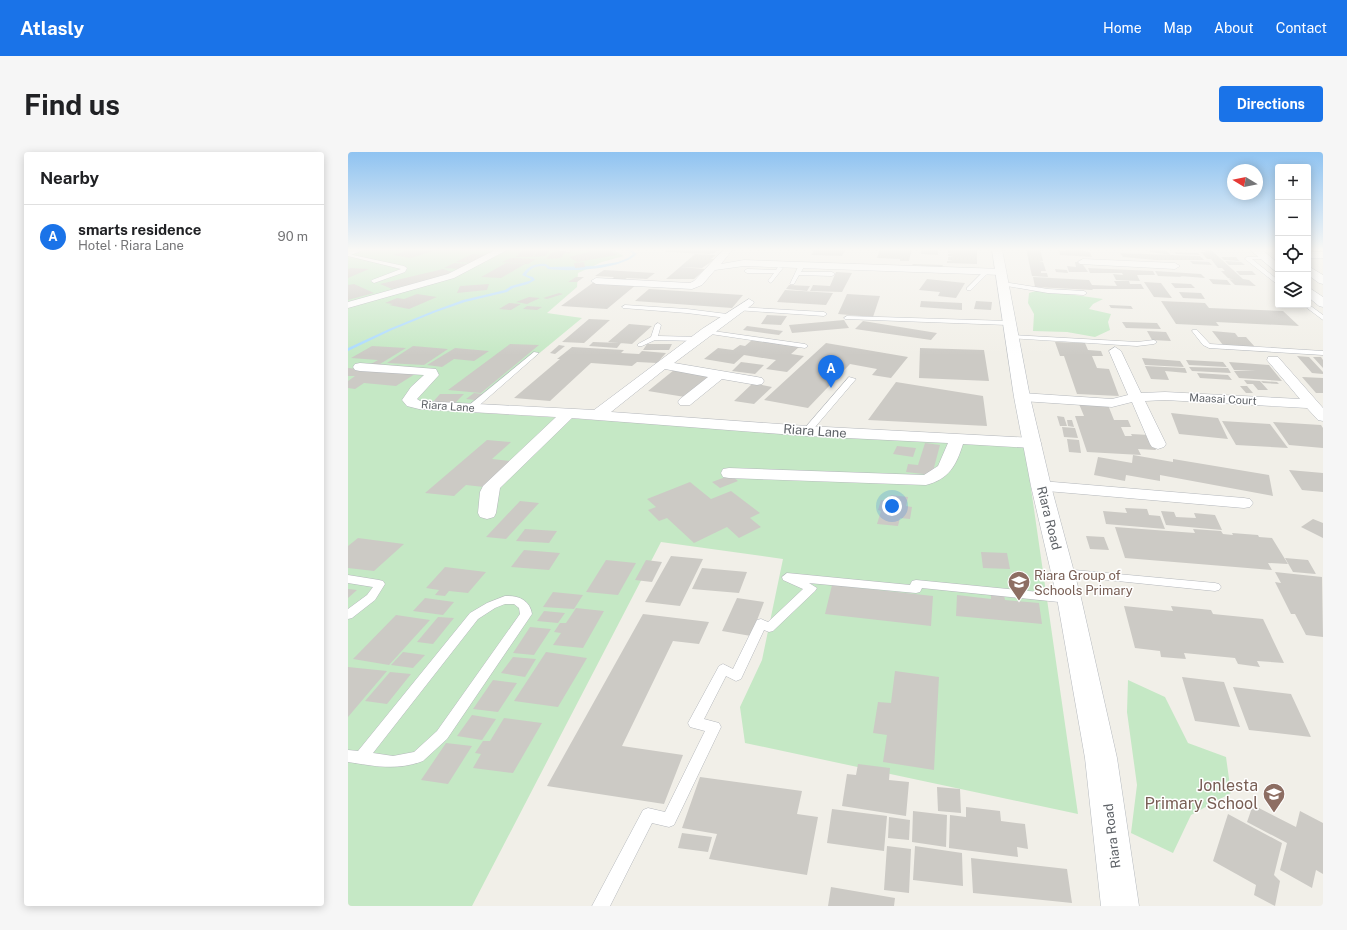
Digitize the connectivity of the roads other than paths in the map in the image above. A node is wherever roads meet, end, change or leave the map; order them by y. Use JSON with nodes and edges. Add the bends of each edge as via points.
{"nodes":[{"id":1,"x":422,"y":284,"type":"edge"},
{"id":2,"x":657,"y":284,"type":"edge"},
{"id":3,"x":695,"y":284,"type":"edge"},
{"id":4,"x":976,"y":284,"type":"edge"},
{"id":5,"x":1000,"y":284,"type":"edge"},
{"id":6,"x":1032,"y":284,"type":"edge"},
{"id":7,"x":969,"y":289,"type":"dead end"},
{"id":8,"x":1084,"y":293,"type":"dead end"},
{"id":9,"x":1311,"y":293,"type":"edge"},
{"id":10,"x":749,"y":302,"type":"dead end"},
{"id":11,"x":1323,"y":303,"type":"edge"},
{"id":12,"x":348,"y":305,"type":"edge"},
{"id":13,"x":625,"y":307,"type":"dead end"},
{"id":14,"x":1310,"y":308,"type":"edge"},
{"id":15,"x":733,"y":313,"type":"junction"},
{"id":16,"x":824,"y":314,"type":"dead end"},
{"id":17,"x":847,"y":318,"type":"dead end"},
{"id":18,"x":1323,"y":318,"type":"edge"},
{"id":19,"x":658,"y":325,"type":"dead end"},
{"id":20,"x":1010,"y":330,"type":"junction"},
{"id":21,"x":1195,"y":331,"type":"dead end"},
{"id":22,"x":702,"y":335,"type":"junction"},
{"id":23,"x":654,"y":338,"type":"junction"},
{"id":24,"x":1154,"y":342,"type":"dead end"},
{"id":25,"x":640,"y":345,"type":"dead end"},
{"id":26,"x":805,"y":346,"type":"dead end"},
{"id":27,"x":1115,"y":351,"type":"dead end"},
{"id":28,"x":536,"y":353,"type":"dead end"},
{"id":29,"x":1323,"y":353,"type":"edge"},
{"id":30,"x":1273,"y":360,"type":"dead end"},
{"id":31,"x":663,"y":365,"type":"junction"},
{"id":32,"x":360,"y":367,"type":"dead end"},
{"id":33,"x":720,"y":374,"type":"junction"},
{"id":34,"x":852,"y":379,"type":"dead end"},
{"id":35,"x":756,"y":380,"type":"dead end"},
{"id":36,"x":1022,"y":397,"type":"junction"},
{"id":37,"x":1136,"y":397,"type":"junction"},
{"id":38,"x":686,"y":402,"type":"dead end"},
{"id":39,"x":1311,"y":404,"type":"junction"},
{"id":40,"x":471,"y":408,"type":"junction"},
{"id":41,"x":569,"y":413,"type":"junction"},
{"id":42,"x":597,"y":415,"type":"junction"},
{"id":43,"x":1323,"y":418,"type":"edge"},
{"id":44,"x":807,"y":431,"type":"junction"},
{"id":45,"x":957,"y":439,"type":"junction"},
{"id":46,"x":1034,"y":443,"type":"junction"},
{"id":47,"x":1158,"y":444,"type":"dead end"},
{"id":48,"x":728,"y":473,"type":"dead end"},
{"id":49,"x":1041,"y":486,"type":"junction"},
{"id":50,"x":1244,"y":502,"type":"dead end"},
{"id":51,"x":486,"y":512,"type":"dead end"},
{"id":52,"x":1063,"y":573,"type":"junction"},
{"id":53,"x":348,"y":579,"type":"edge"},
{"id":54,"x":1216,"y":587,"type":"dead end"},
{"id":55,"x":1059,"y":598,"type":"dead end"},
{"id":56,"x":348,"y":615,"type":"edge"},
{"id":57,"x":355,"y":757,"type":"edge"},
{"id":58,"x":601,"y":906,"type":"edge"},
{"id":59,"x":1120,"y":906,"type":"edge"}],
"edges":[{"from":1,"to":12,"type":"street"},
{"from":2,"to":3,"type":"street"},
{"from":4,"to":7,"type":"lane"},
{"from":5,"to":20,"type":"street","name":"Riara Road"},
{"from":6,"to":8,"type":"lane","via":[[1048,291]]},
{"from":9,"to":11,"type":"street"},
{"from":10,"to":15,"type":"street"},
{"from":13,"to":15,"type":"lane"},
{"from":14,"to":18,"type":"lane"},
{"from":15,"to":16,"type":"lane"},
{"from":15,"to":22,"type":"street"},
{"from":17,"to":20,"type":"lane"},
{"from":19,"to":23,"type":"lane"},
{"from":20,"to":24,"type":"lane","via":[[1137,344]]},
{"from":20,"to":36,"type":"street","name":"Riara Road"},
{"from":21,"to":29,"type":"lane","via":[[1209,346]]},
{"from":22,"to":23,"type":"lane"},
{"from":22,"to":26,"type":"lane"},
{"from":22,"to":31,"type":"street"},
{"from":23,"to":25,"type":"lane"},
{"from":27,"to":37,"type":"street"},
{"from":28,"to":40,"type":"lane"},
{"from":30,"to":39,"type":"street"},
{"from":31,"to":33,"type":"street"},
{"from":31,"to":42,"type":"street"},
{"from":32,"to":40,"type":"street","name":"Riara Lane","via":[[431,372],[432,375],[416,390],[410,400],[412,403]]},
{"from":33,"to":35,"type":"street"},
{"from":33,"to":38,"type":"street"},
{"from":34,"to":44,"type":"lane"},
{"from":36,"to":37,"type":"street","name":"Maasai Court","via":[[1112,403]]},
{"from":36,"to":46,"type":"street","name":"Riara Road"},
{"from":37,"to":39,"type":"street","name":"Maasai Court","via":[[1165,396]]},
{"from":37,"to":47,"type":"street"},
{"from":39,"to":43,"type":"street"},
{"from":40,"to":41,"type":"street","name":"Riara Lane"},
{"from":41,"to":42,"type":"street","name":"Riara Lane"},
{"from":41,"to":51,"type":"street","via":[[492,486]]},
{"from":42,"to":44,"type":"street","name":"Riara Lane"},
{"from":44,"to":45,"type":"street","name":"Riara Lane"},
{"from":45,"to":46,"type":"street","name":"Riara Lane"},
{"from":45,"to":48,"type":"street","via":[[945,471],[926,480]]},
{"from":46,"to":49,"type":"street","name":"Riara Road"},
{"from":49,"to":50,"type":"street"},
{"from":49,"to":52,"type":"street","name":"Riara Road"},
{"from":52,"to":54,"type":"lane"},
{"from":52,"to":59,"type":"street","name":"Riara Road","via":[[1106,787]]},
{"from":53,"to":56,"type":"lane","via":[[378,584],[378,588]]},
{"from":55,"to":58,"type":"lane","via":[[916,584],[916,589],[787,576],[811,588],[769,628],[761,623],[736,676],[723,669],[695,723],[714,727],[669,820],[648,814]]},
{"from":57,"to":57,"type":"lane","via":[[393,762],[418,756],[442,735],[526,614],[523,605],[517,601],[502,601],[486,607],[474,616]]}]}
